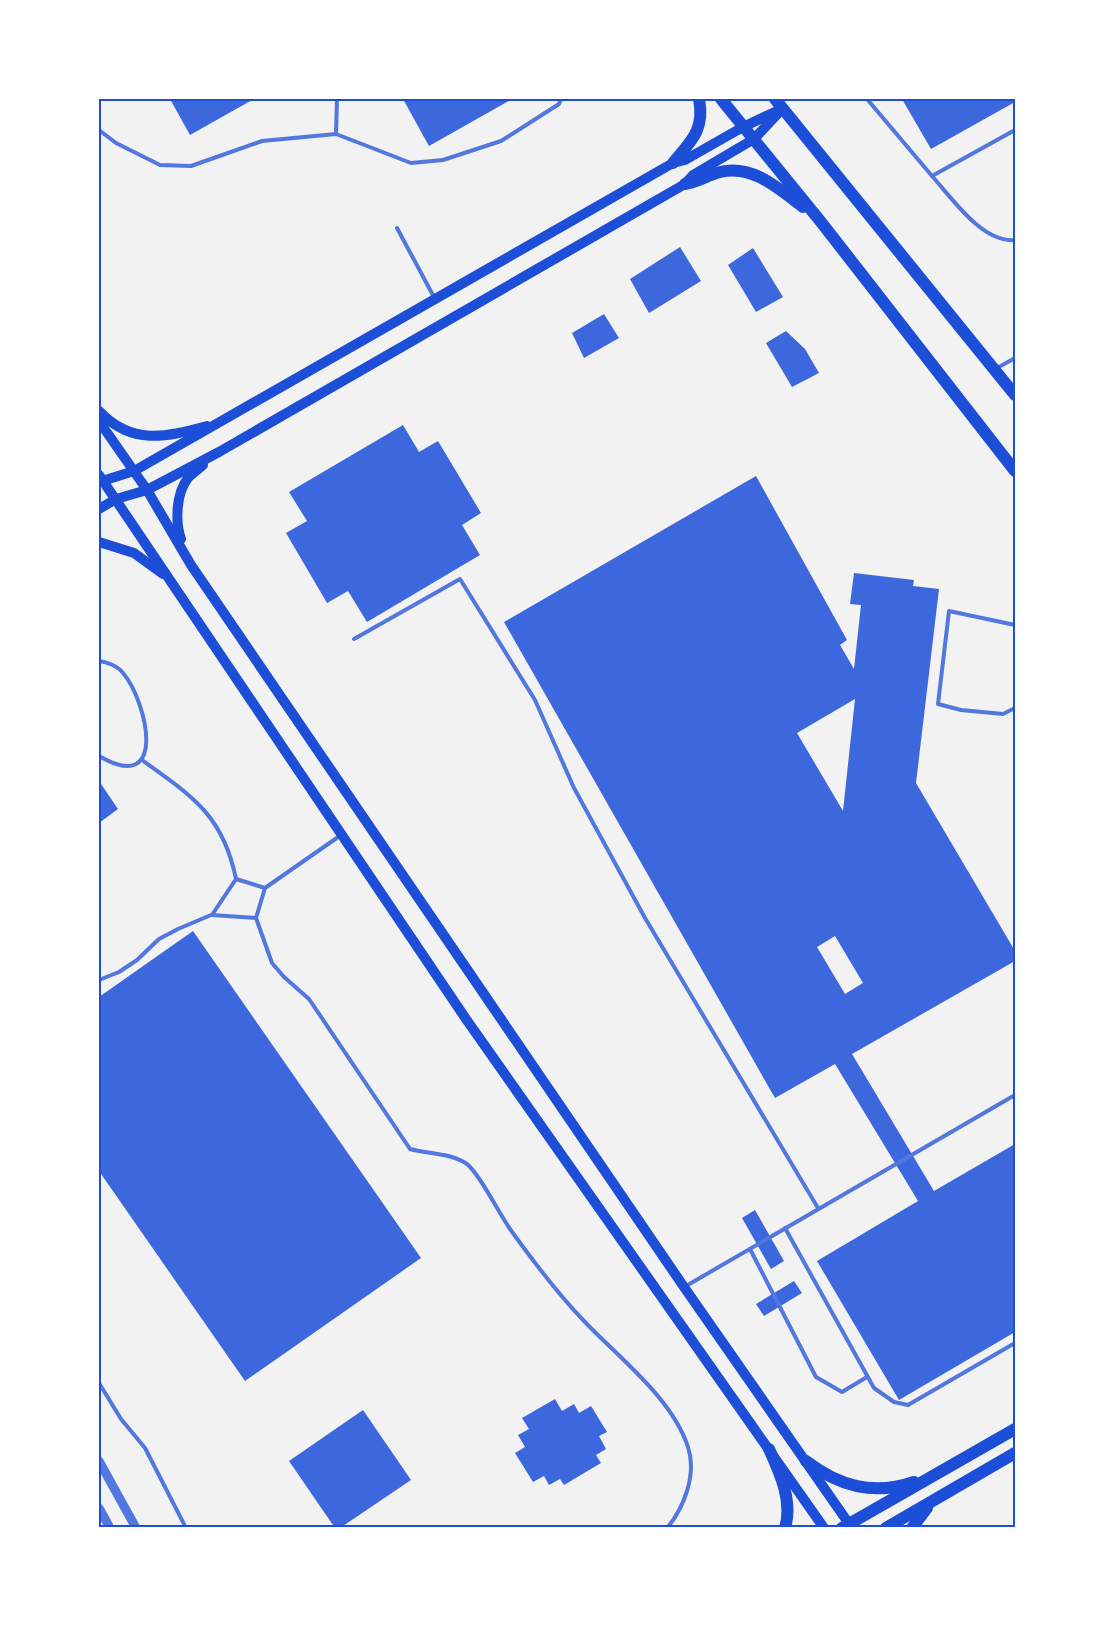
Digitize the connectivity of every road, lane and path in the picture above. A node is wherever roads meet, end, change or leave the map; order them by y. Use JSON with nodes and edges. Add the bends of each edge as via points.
{"nodes":[{"id":1,"x":337,"y":99,"type":"edge"},
{"id":2,"x":561,"y":99,"type":"edge"},
{"id":3,"x":699,"y":99,"type":"edge"},
{"id":4,"x":721,"y":99,"type":"edge"},
{"id":5,"x":867,"y":99,"type":"edge"},
{"id":6,"x":779,"y":104,"type":"edge"},
{"id":7,"x":743,"y":127,"type":"junction"},
{"id":8,"x":99,"y":130,"type":"edge"},
{"id":9,"x":1015,"y":130,"type":"edge"},
{"id":10,"x":336,"y":134,"type":"junction"},
{"id":11,"x":754,"y":139,"type":"junction"},
{"id":12,"x":673,"y":163,"type":"junction"},
{"id":13,"x":932,"y":176,"type":"junction"},
{"id":14,"x":685,"y":184,"type":"junction"},
{"id":15,"x":820,"y":222,"type":"junction"},
{"id":16,"x":397,"y":228,"type":"dead end"},
{"id":17,"x":1015,"y":240,"type":"edge"},
{"id":18,"x":435,"y":299,"type":"junction"},
{"id":19,"x":1015,"y":358,"type":"edge"},
{"id":20,"x":994,"y":369,"type":"junction"},
{"id":21,"x":1015,"y":395,"type":"edge"},
{"id":22,"x":99,"y":411,"type":"edge"},
{"id":23,"x":99,"y":421,"type":"edge"},
{"id":24,"x":224,"y":421,"type":"junction"},
{"id":25,"x":219,"y":452,"type":"junction"},
{"id":26,"x":134,"y":471,"type":"junction"},
{"id":27,"x":1015,"y":471,"type":"edge"},
{"id":28,"x":100,"y":479,"type":"edge"},
{"id":29,"x":147,"y":490,"type":"junction"},
{"id":30,"x":116,"y":499,"type":"junction"},
{"id":31,"x":99,"y":509,"type":"edge"},
{"id":32,"x":99,"y":542,"type":"edge"},
{"id":33,"x":191,"y":565,"type":"junction"},
{"id":34,"x":168,"y":578,"type":"junction"},
{"id":35,"x":1015,"y":625,"type":"edge"},
{"id":36,"x":354,"y":639,"type":"dead end"},
{"id":37,"x":99,"y":661,"type":"edge"},
{"id":38,"x":1015,"y":708,"type":"edge"},
{"id":39,"x":99,"y":756,"type":"edge"},
{"id":40,"x":142,"y":760,"type":"junction"},
{"id":41,"x":341,"y":834,"type":"junction"},
{"id":42,"x":236,"y":879,"type":"junction"},
{"id":43,"x":265,"y":888,"type":"junction"},
{"id":44,"x":212,"y":915,"type":"junction"},
{"id":45,"x":256,"y":918,"type":"junction"},
{"id":46,"x":99,"y":980,"type":"edge"},
{"id":47,"x":1015,"y":1095,"type":"edge"},
{"id":48,"x":818,"y":1208,"type":"junction"},
{"id":49,"x":785,"y":1228,"type":"junction"},
{"id":50,"x":750,"y":1249,"type":"junction"},
{"id":51,"x":684,"y":1287,"type":"junction"},
{"id":52,"x":1015,"y":1343,"type":"edge"},
{"id":53,"x":867,"y":1377,"type":"junction"},
{"id":54,"x":99,"y":1383,"type":"edge"},
{"id":55,"x":1015,"y":1429,"type":"edge"},
{"id":56,"x":770,"y":1449,"type":"junction"},
{"id":57,"x":1015,"y":1453,"type":"edge"},
{"id":58,"x":99,"y":1461,"type":"edge"},
{"id":59,"x":806,"y":1461,"type":"junction"},
{"id":60,"x":932,"y":1476,"type":"junction"},
{"id":61,"x":936,"y":1499,"type":"junction"},
{"id":62,"x":99,"y":1508,"type":"edge"},
{"id":63,"x":848,"y":1527,"type":"edge"},
{"id":64,"x":110,"y":1528,"type":"edge"},
{"id":65,"x":136,"y":1528,"type":"edge"},
{"id":66,"x":186,"y":1528,"type":"edge"},
{"id":67,"x":667,"y":1528,"type":"edge"},
{"id":68,"x":785,"y":1528,"type":"edge"},
{"id":69,"x":824,"y":1528,"type":"edge"},
{"id":70,"x":886,"y":1528,"type":"edge"},
{"id":71,"x":912,"y":1528,"type":"edge"}],
"edges":[{"from":1,"to":10,"type":"lane"},
{"from":2,"to":10,"type":"lane","via":[[501,141],[443,160],[411,164]]},
{"from":3,"to":12,"type":"main road","via":[[700,117],[694,137]]},
{"from":4,"to":7,"type":"main road"},
{"from":5,"to":13,"type":"lane"},
{"from":6,"to":7,"type":"main road"},
{"from":6,"to":11,"type":"main road"},
{"from":6,"to":20,"type":"main road"},
{"from":7,"to":11,"type":"main road"},
{"from":7,"to":12,"type":"main road"},
{"from":8,"to":10,"type":"lane","via":[[160,165],[191,166],[262,141]]},
{"from":9,"to":13,"type":"lane"},
{"from":11,"to":14,"type":"main road","via":[[693,175]]},
{"from":11,"to":15,"type":"main road"},
{"from":12,"to":18,"type":"main road"},
{"from":13,"to":17,"type":"lane","via":[[977,226],[1004,241]]},
{"from":14,"to":15,"type":"main road","via":[[729,171],[750,173],[783,192]]},
{"from":14,"to":25,"type":"main road"},
{"from":15,"to":27,"type":"main road"},
{"from":16,"to":18,"type":"lane"},
{"from":18,"to":24,"type":"main road"},
{"from":19,"to":20,"type":"lane"},
{"from":20,"to":21,"type":"main road"},
{"from":22,"to":24,"type":"main road","via":[[128,431],[147,437],[175,435]]},
{"from":23,"to":26,"type":"main road"},
{"from":24,"to":26,"type":"main road"},
{"from":25,"to":29,"type":"main road"},
{"from":25,"to":33,"type":"main road","via":[[187,479],[180,497],[179,532]]},
{"from":26,"to":28,"type":"main road"},
{"from":26,"to":29,"type":"main road"},
{"from":28,"to":30,"type":"main road"},
{"from":29,"to":30,"type":"main road"},
{"from":29,"to":33,"type":"main road"},
{"from":30,"to":31,"type":"main road"},
{"from":30,"to":34,"type":"main road"},
{"from":32,"to":34,"type":"main road","via":[[134,553]]},
{"from":33,"to":51,"type":"main road"},
{"from":34,"to":41,"type":"main road"},
{"from":35,"to":38,"type":"lane","via":[[949,611],[938,704],[1003,714]]},
{"from":36,"to":48,"type":"lane","via":[[460,579],[535,700],[574,788],[645,918]]},
{"from":37,"to":40,"type":"lane","via":[[122,671],[133,688],[147,740]]},
{"from":39,"to":40,"type":"lane","via":[[117,765],[130,766]]},
{"from":40,"to":42,"type":"lane","via":[[187,792],[207,812],[222,834]]},
{"from":41,"to":43,"type":"lane"},
{"from":41,"to":56,"type":"main road","via":[[466,1019]]},
{"from":42,"to":43,"type":"lane"},
{"from":42,"to":44,"type":"lane"},
{"from":43,"to":45,"type":"lane"},
{"from":44,"to":45,"type":"lane"},
{"from":44,"to":46,"type":"lane","via":[[159,939],[128,966]]},
{"from":45,"to":67,"type":"lane","via":[[272,963],[309,999],[410,1149],[457,1159],[472,1169],[555,1287],[674,1418],[689,1449],[690,1470],[684,1503]]},
{"from":47,"to":48,"type":"lane"},
{"from":48,"to":49,"type":"lane"},
{"from":49,"to":50,"type":"lane"},
{"from":49,"to":53,"type":"lane"},
{"from":50,"to":51,"type":"lane"},
{"from":50,"to":53,"type":"lane","via":[[816,1377],[842,1392]]},
{"from":51,"to":59,"type":"main road"},
{"from":52,"to":53,"type":"lane","via":[[908,1405],[894,1402],[874,1388]]},
{"from":54,"to":66,"type":"lane","via":[[145,1448]]},
{"from":55,"to":60,"type":"main road"},
{"from":56,"to":68,"type":"main road","via":[[787,1502]]},
{"from":56,"to":69,"type":"main road"},
{"from":57,"to":61,"type":"main road"},
{"from":58,"to":65,"type":"street"},
{"from":59,"to":60,"type":"main road","via":[[825,1475],[863,1487],[906,1485]]},
{"from":59,"to":63,"type":"main road"},
{"from":60,"to":63,"type":"main road"},
{"from":61,"to":70,"type":"main road"},
{"from":61,"to":71,"type":"main road"},
{"from":62,"to":64,"type":"street"}]}
